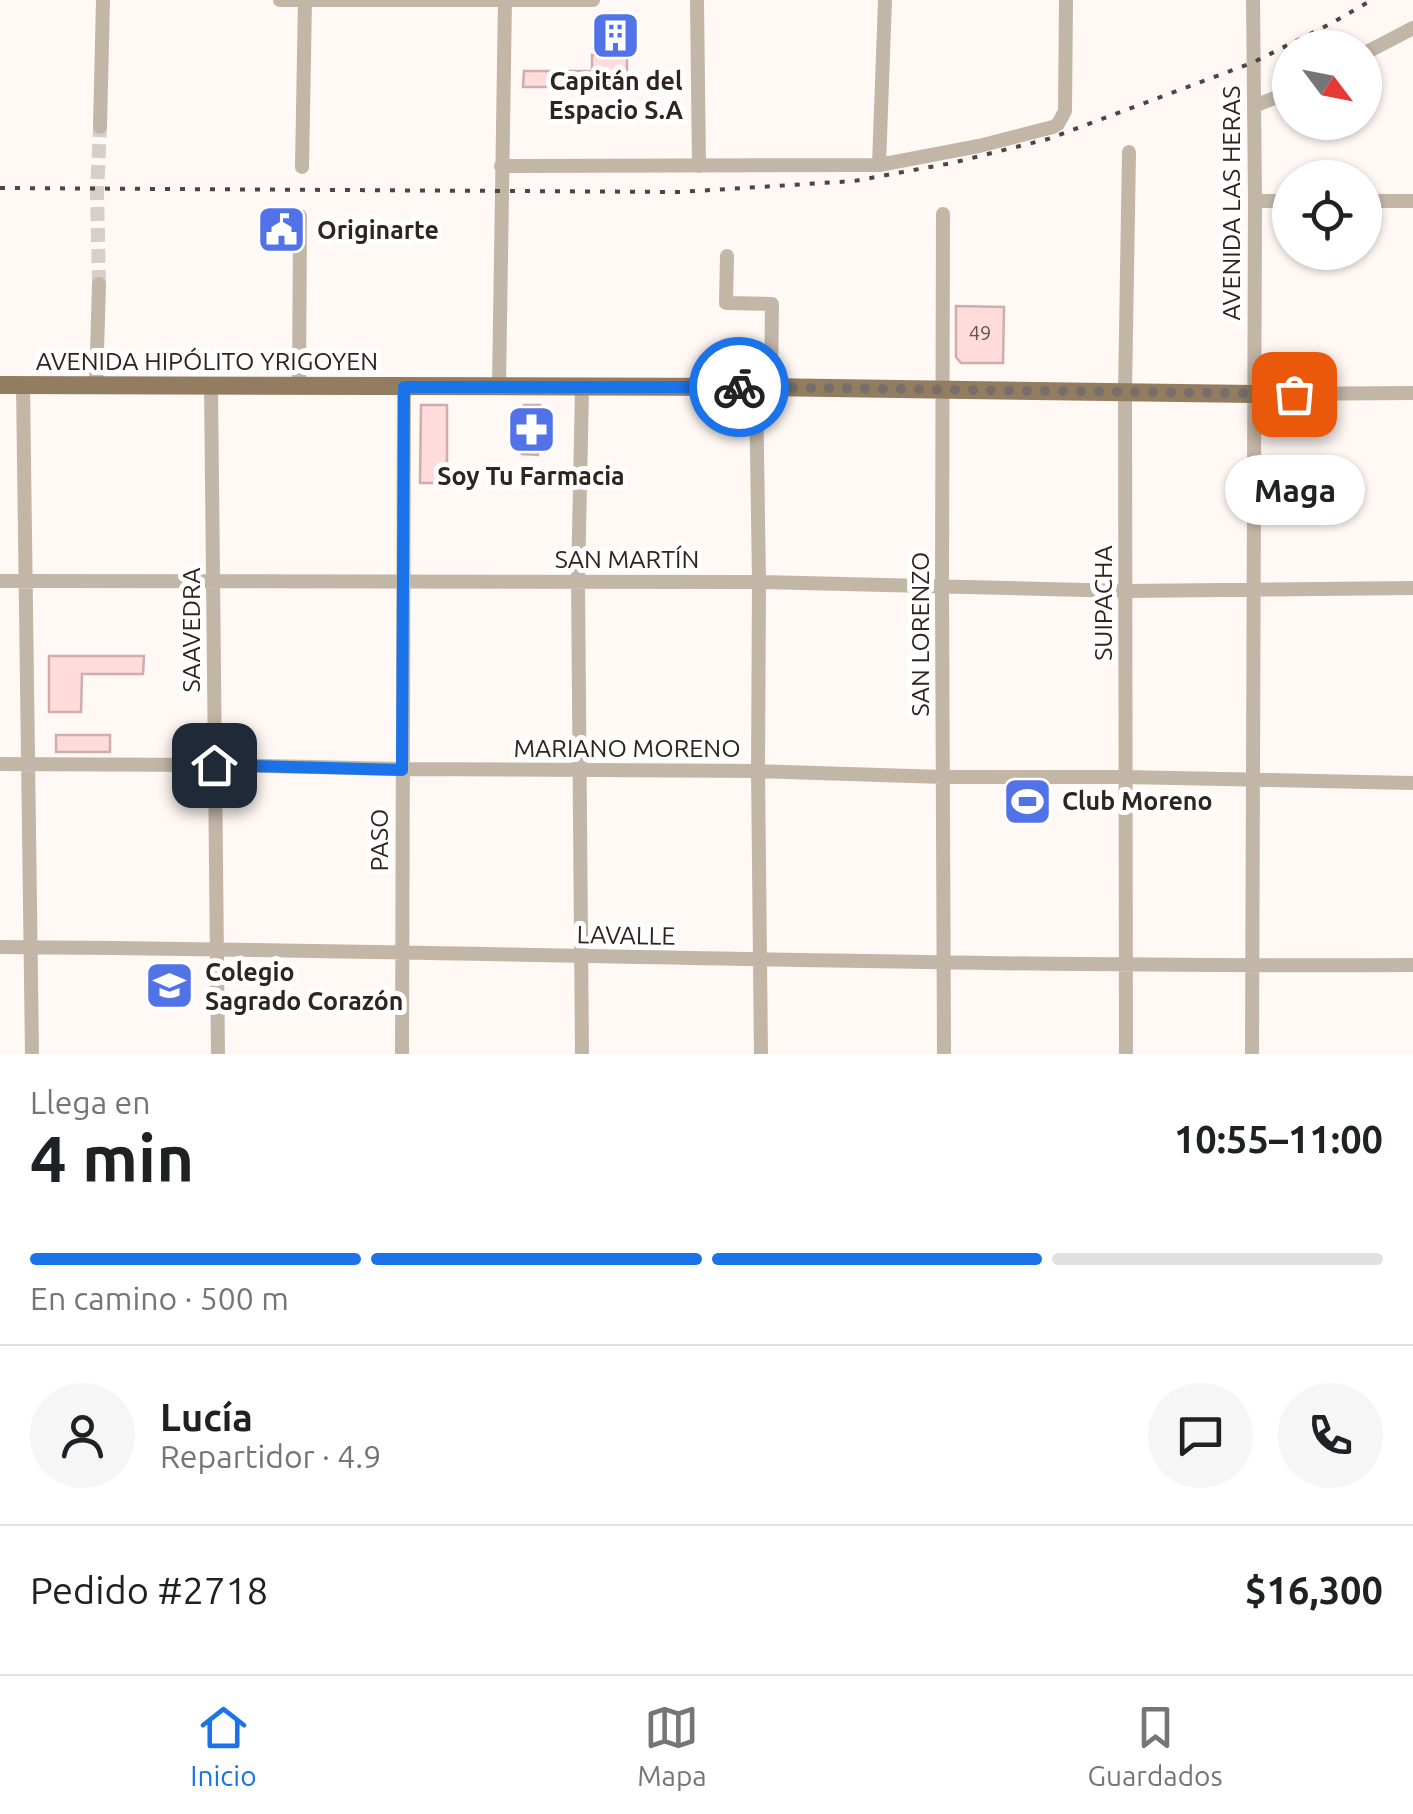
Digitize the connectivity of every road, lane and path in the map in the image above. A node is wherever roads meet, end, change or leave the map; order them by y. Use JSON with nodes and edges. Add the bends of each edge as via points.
{"nodes":[{"id":1,"x":103,"y":0,"type":"edge"},
{"id":2,"x":280,"y":0,"type":"edge"},
{"id":3,"x":306,"y":0,"type":"edge"},
{"id":4,"x":593,"y":0,"type":"edge"},
{"id":5,"x":697,"y":0,"type":"edge"},
{"id":6,"x":885,"y":0,"type":"edge"},
{"id":7,"x":1066,"y":0,"type":"edge"},
{"id":8,"x":1253,"y":0,"type":"edge"},
{"id":9,"x":505,"y":1,"type":"edge"},
{"id":10,"x":1413,"y":28,"type":"edge"},
{"id":11,"x":1382,"y":44,"type":"edge"},
{"id":12,"x":1272,"y":99,"type":"edge"},
{"id":13,"x":1254,"y":106,"type":"junction"},
{"id":14,"x":100,"y":127,"type":"tunnel mouth"},
{"id":15,"x":1129,"y":152,"type":"dead end"},
{"id":16,"x":879,"y":165,"type":"junction"},
{"id":17,"x":502,"y":166,"type":"junction"},
{"id":18,"x":699,"y":166,"type":"junction"},
{"id":19,"x":302,"y":167,"type":"dead end"},
{"id":20,"x":1255,"y":201,"type":"junction"},
{"id":21,"x":1272,"y":201,"type":"edge"},
{"id":22,"x":1382,"y":201,"type":"edge"},
{"id":23,"x":1413,"y":201,"type":"edge"},
{"id":24,"x":943,"y":214,"type":"dead end"},
{"id":25,"x":300,"y":216,"type":"dead end"},
{"id":26,"x":727,"y":256,"type":"dead end"},
{"id":27,"x":99,"y":284,"type":"tunnel mouth"},
{"id":28,"x":0,"y":385,"type":"edge"},
{"id":29,"x":23,"y":385,"type":"junction"},
{"id":30,"x":96,"y":386,"type":"junction"},
{"id":31,"x":211,"y":386,"type":"junction"},
{"id":32,"x":300,"y":386,"type":"junction"},
{"id":33,"x":499,"y":386,"type":"junction"},
{"id":34,"x":404,"y":387,"type":"junction"},
{"id":35,"x":763,"y":387,"type":"junction"},
{"id":36,"x":582,"y":388,"type":"junction"},
{"id":37,"x":942,"y":390,"type":"junction"},
{"id":38,"x":1125,"y":392,"type":"junction"},
{"id":39,"x":1254,"y":394,"type":"junction"},
{"id":40,"x":1413,"y":394,"type":"edge"},
{"id":41,"x":0,"y":580,"type":"edge"},
{"id":42,"x":26,"y":581,"type":"junction"},
{"id":43,"x":213,"y":581,"type":"junction"},
{"id":44,"x":578,"y":581,"type":"junction"},
{"id":45,"x":759,"y":582,"type":"junction"},
{"id":46,"x":404,"y":583,"type":"junction"},
{"id":47,"x":942,"y":587,"type":"junction"},
{"id":48,"x":1413,"y":588,"type":"edge"},
{"id":49,"x":1254,"y":590,"type":"junction"},
{"id":50,"x":1126,"y":591,"type":"junction"},
{"id":51,"x":0,"y":764,"type":"edge"},
{"id":52,"x":28,"y":764,"type":"junction"},
{"id":53,"x":214,"y":765,"type":"junction"},
{"id":54,"x":402,"y":770,"type":"junction"},
{"id":55,"x":578,"y":771,"type":"junction"},
{"id":56,"x":758,"y":771,"type":"junction"},
{"id":57,"x":943,"y":776,"type":"junction"},
{"id":58,"x":1124,"y":777,"type":"junction"},
{"id":59,"x":1253,"y":780,"type":"junction"},
{"id":60,"x":1413,"y":783,"type":"edge"},
{"id":61,"x":0,"y":946,"type":"edge"},
{"id":62,"x":32,"y":947,"type":"junction"},
{"id":63,"x":216,"y":951,"type":"junction"},
{"id":64,"x":402,"y":953,"type":"junction"},
{"id":65,"x":582,"y":957,"type":"junction"},
{"id":66,"x":762,"y":960,"type":"junction"},
{"id":67,"x":944,"y":962,"type":"junction"},
{"id":68,"x":1126,"y":964,"type":"junction"},
{"id":69,"x":1413,"y":964,"type":"edge"},
{"id":70,"x":1252,"y":966,"type":"junction"},
{"id":71,"x":32,"y":1054,"type":"edge"},
{"id":72,"x":218,"y":1054,"type":"edge"},
{"id":73,"x":402,"y":1054,"type":"edge"},
{"id":74,"x":582,"y":1054,"type":"edge"},
{"id":75,"x":761,"y":1054,"type":"edge"},
{"id":76,"x":944,"y":1054,"type":"edge"},
{"id":77,"x":1126,"y":1054,"type":"edge"},
{"id":78,"x":1252,"y":1054,"type":"edge"}],
"edges":[{"from":1,"to":14,"type":"street"},
{"from":2,"to":3,"type":"street"},
{"from":3,"to":9,"type":"street"},
{"from":3,"to":19,"type":"street"},
{"from":4,"to":9,"type":"street"},
{"from":5,"to":18,"type":"street"},
{"from":6,"to":16,"type":"street"},
{"from":7,"to":16,"type":"street","via":[[1066,112],[1052,127]]},
{"from":8,"to":13,"type":"street","name":"AVENIDA LAS HERAS"},
{"from":9,"to":17,"type":"street"},
{"from":10,"to":11,"type":"street"},
{"from":12,"to":13,"type":"street"},
{"from":13,"to":20,"type":"street","name":"AVENIDA LAS HERAS"},
{"from":15,"to":38,"type":"street","name":"SUIPACHA"},
{"from":16,"to":18,"type":"street"},
{"from":17,"to":18,"type":"street"},
{"from":17,"to":33,"type":"street"},
{"from":20,"to":21,"type":"street"},
{"from":20,"to":39,"type":"street","name":"AVENIDA LAS HERAS"},
{"from":22,"to":23,"type":"street"},
{"from":24,"to":37,"type":"street","name":"SAN LORENZO"},
{"from":25,"to":32,"type":"street"},
{"from":26,"to":35,"type":"street","via":[[726,302],[772,304]]},
{"from":27,"to":30,"type":"street"},
{"from":28,"to":29,"type":"main road","name":"AVENIDA HIPÓLITO YRIGOYEN"},
{"from":29,"to":30,"type":"main road","name":"AVENIDA HIPÓLITO YRIGOYEN"},
{"from":29,"to":42,"type":"street"},
{"from":30,"to":31,"type":"main road","name":"AVENIDA HIPÓLITO YRIGOYEN"},
{"from":31,"to":32,"type":"main road","name":"AVENIDA HIPÓLITO YRIGOYEN"},
{"from":31,"to":43,"type":"street","name":"SAAVEDRA"},
{"from":32,"to":34,"type":"main road","name":"AVENIDA HIPÓLITO YRIGOYEN"},
{"from":33,"to":34,"type":"main road","name":"AVENIDA HIPÓLITO YRIGOYEN"},
{"from":33,"to":36,"type":"main road","name":"AVENIDA HIPÓLITO YRIGOYEN"},
{"from":34,"to":46,"type":"street","name":"PASO"},
{"from":35,"to":36,"type":"main road","name":"AVENIDA HIPÓLITO YRIGOYEN"},
{"from":35,"to":37,"type":"main road","name":"AVENIDA HIPÓLITO YRIGOYEN"},
{"from":35,"to":45,"type":"street"},
{"from":36,"to":44,"type":"street"},
{"from":37,"to":38,"type":"main road","name":"AVENIDA HIPÓLITO YRIGOYEN"},
{"from":37,"to":47,"type":"street","name":"SAN LORENZO"},
{"from":38,"to":39,"type":"main road","name":"AVENIDA HIPÓLITO YRIGOYEN"},
{"from":38,"to":50,"type":"street","name":"SUIPACHA"},
{"from":39,"to":40,"type":"street"},
{"from":39,"to":49,"type":"street","name":"AVENIDA LAS HERAS"},
{"from":41,"to":42,"type":"street","name":"SAN MARTÍN"},
{"from":42,"to":43,"type":"street","name":"SAN MARTÍN"},
{"from":42,"to":52,"type":"street"},
{"from":43,"to":46,"type":"street","name":"SAN MARTÍN"},
{"from":43,"to":53,"type":"street","name":"SAAVEDRA"},
{"from":44,"to":45,"type":"street","name":"SAN MARTÍN"},
{"from":44,"to":46,"type":"street","name":"SAN MARTÍN"},
{"from":44,"to":55,"type":"street"},
{"from":45,"to":47,"type":"street","name":"SAN MARTÍN"},
{"from":45,"to":56,"type":"street"},
{"from":46,"to":54,"type":"street","name":"PASO"},
{"from":47,"to":50,"type":"street","name":"SAN MARTÍN"},
{"from":47,"to":57,"type":"street","name":"SAN LORENZO"},
{"from":48,"to":49,"type":"street","name":"SAN MARTÍN"},
{"from":49,"to":50,"type":"street","name":"SAN MARTÍN"},
{"from":49,"to":59,"type":"street","name":"AVENIDA LAS HERAS"},
{"from":50,"to":58,"type":"street","name":"SUIPACHA"},
{"from":51,"to":52,"type":"street","name":"MARIANO MORENO"},
{"from":52,"to":53,"type":"street","name":"MARIANO MORENO"},
{"from":52,"to":62,"type":"street"},
{"from":53,"to":54,"type":"street","name":"MARIANO MORENO"},
{"from":53,"to":63,"type":"street","name":"SAAVEDRA"},
{"from":54,"to":55,"type":"street","name":"MARIANO MORENO"},
{"from":54,"to":64,"type":"street","name":"PASO"},
{"from":55,"to":56,"type":"street","name":"MARIANO MORENO"},
{"from":55,"to":65,"type":"street"},
{"from":56,"to":57,"type":"street","name":"MARIANO MORENO"},
{"from":56,"to":66,"type":"street"},
{"from":57,"to":58,"type":"street","name":"MARIANO MORENO"},
{"from":57,"to":67,"type":"street","name":"SAN LORENZO"},
{"from":58,"to":59,"type":"street","name":"MARIANO MORENO"},
{"from":58,"to":68,"type":"street","name":"SUIPACHA"},
{"from":59,"to":60,"type":"street","name":"MARIANO MORENO"},
{"from":59,"to":70,"type":"street","name":"AVENIDA LAS HERAS"},
{"from":61,"to":62,"type":"street","name":"LAVALLE"},
{"from":62,"to":63,"type":"street","name":"LAVALLE"},
{"from":62,"to":71,"type":"street"},
{"from":63,"to":64,"type":"street","name":"LAVALLE"},
{"from":63,"to":72,"type":"street","name":"SAAVEDRA"},
{"from":64,"to":65,"type":"street","name":"LAVALLE"},
{"from":64,"to":73,"type":"street","name":"PASO"},
{"from":65,"to":66,"type":"street","name":"LAVALLE"},
{"from":65,"to":74,"type":"street"},
{"from":66,"to":67,"type":"street","name":"LAVALLE"},
{"from":66,"to":75,"type":"street"},
{"from":67,"to":68,"type":"street","name":"LAVALLE"},
{"from":67,"to":76,"type":"street","name":"SAN LORENZO"},
{"from":68,"to":70,"type":"street","name":"LAVALLE"},
{"from":68,"to":77,"type":"street","name":"SUIPACHA"},
{"from":69,"to":70,"type":"street","name":"LAVALLE"},
{"from":70,"to":78,"type":"street","name":"AVENIDA LAS HERAS"}]}
